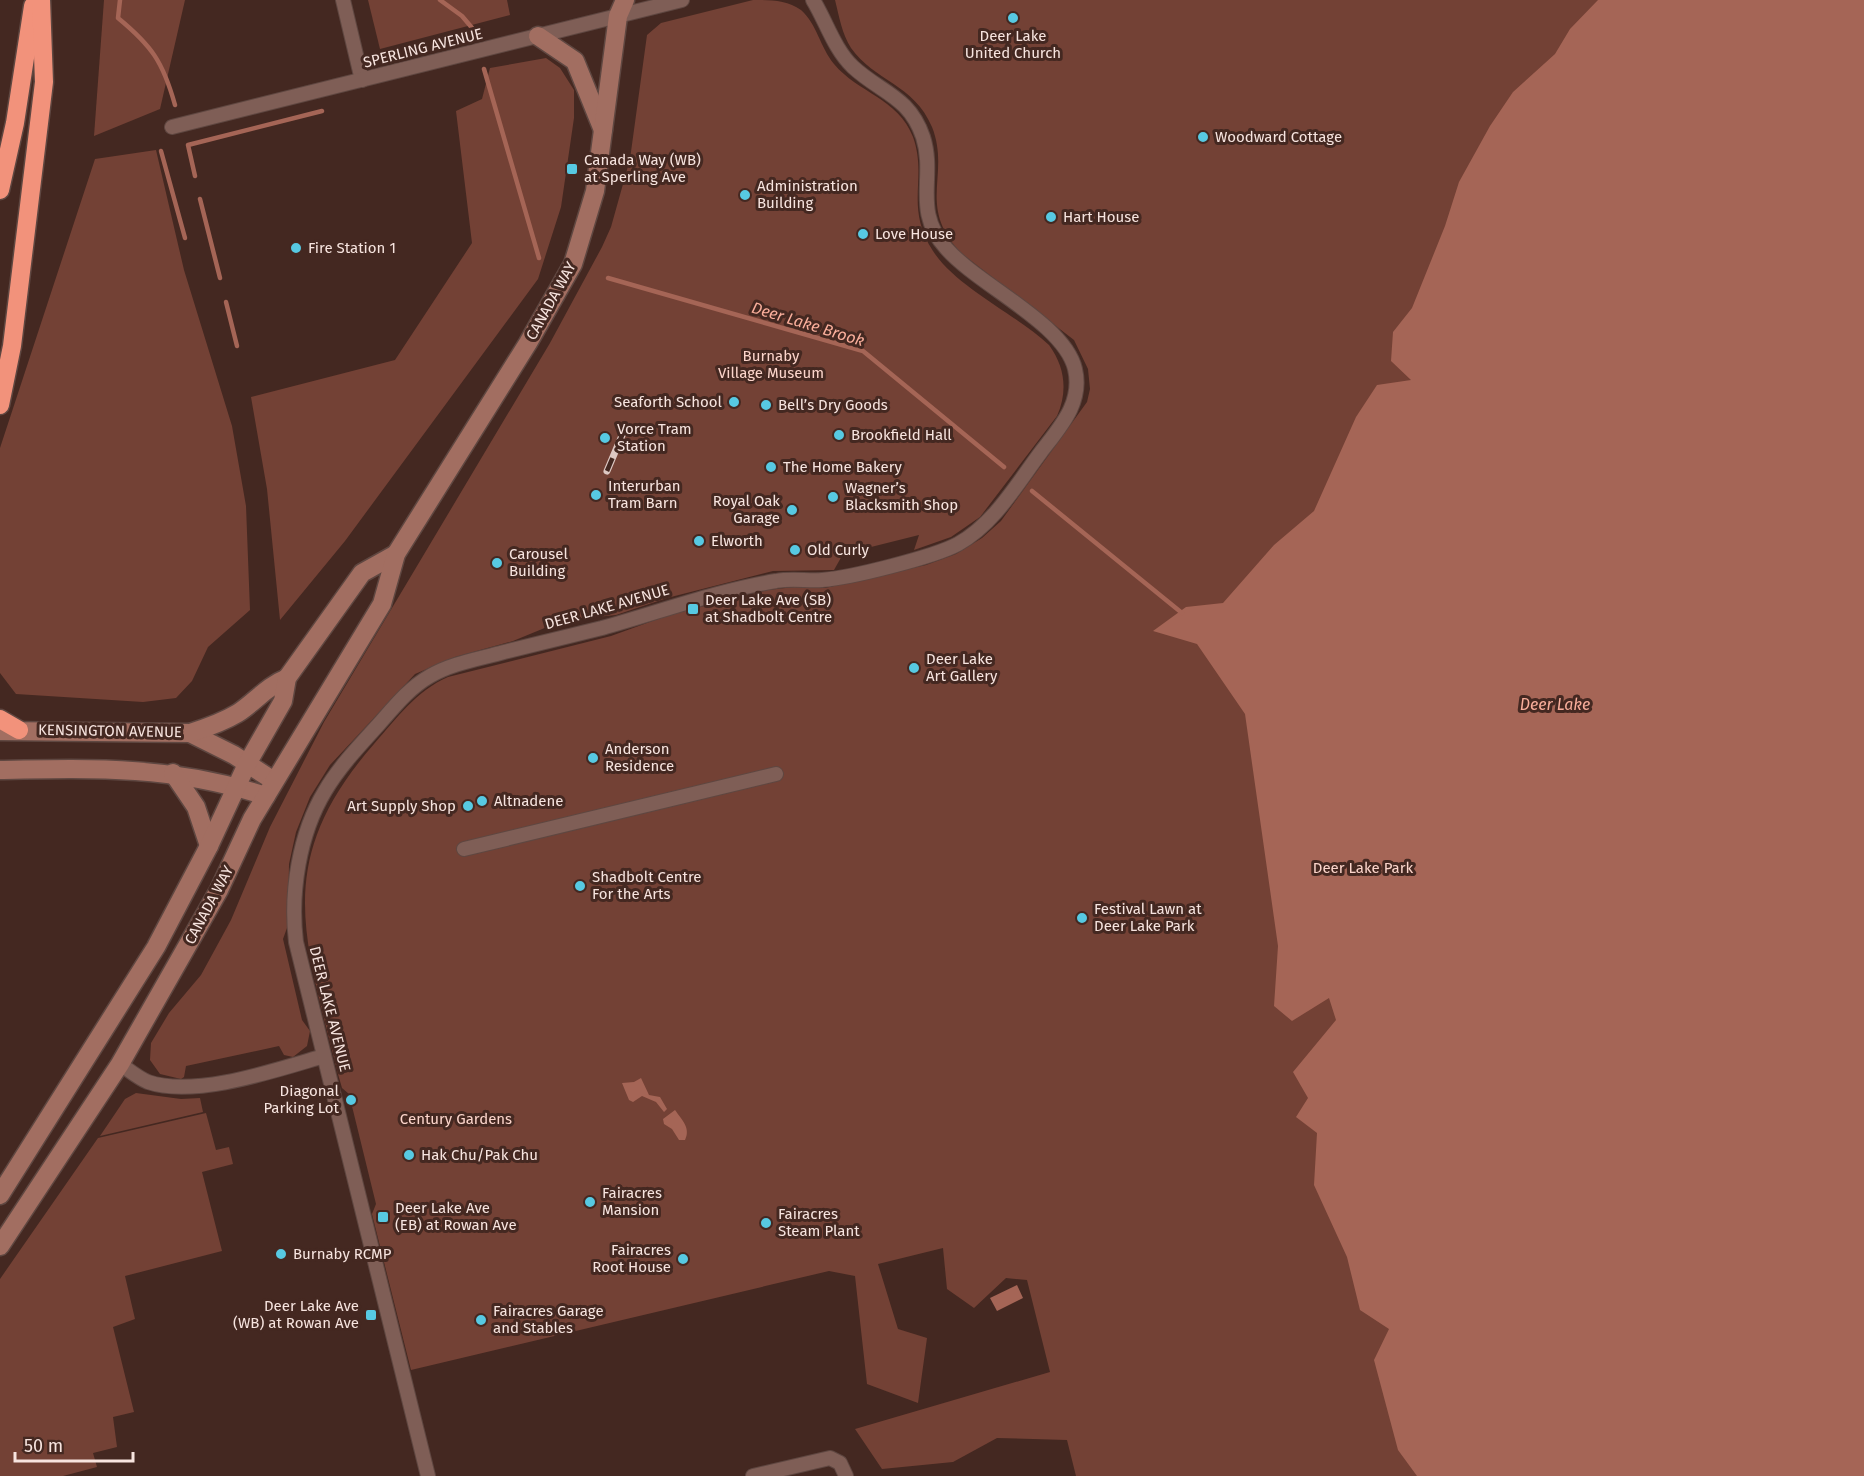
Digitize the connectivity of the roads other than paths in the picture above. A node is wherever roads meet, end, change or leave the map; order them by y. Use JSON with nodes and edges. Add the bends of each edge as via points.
{"nodes":[{"id":1,"x":34,"y":0,"type":"edge"},
{"id":2,"x":41,"y":0,"type":"edge"},
{"id":3,"x":343,"y":0,"type":"edge"},
{"id":4,"x":682,"y":0,"type":"edge"},
{"id":5,"x":813,"y":0,"type":"edge"},
{"id":6,"x":619,"y":5,"type":"edge"},
{"id":7,"x":538,"y":36,"type":"junction"},
{"id":8,"x":362,"y":80,"type":"junction"},
{"id":9,"x":172,"y":127,"type":"dead end"},
{"id":10,"x":604,"y":132,"type":"junction"},
{"id":11,"x":0,"y":190,"type":"edge"},
{"id":12,"x":0,"y":405,"type":"edge"},
{"id":13,"x":396,"y":554,"type":"junction"},
{"id":14,"x":287,"y":678,"type":"junction"},
{"id":15,"x":0,"y":719,"type":"edge"},
{"id":16,"x":19,"y":730,"type":"junction"},
{"id":17,"x":0,"y":731,"type":"edge"},
{"id":18,"x":190,"y":733,"type":"junction"},
{"id":19,"x":247,"y":764,"type":"junction"},
{"id":20,"x":0,"y":770,"type":"edge"},
{"id":21,"x":173,"y":773,"type":"junction"},
{"id":22,"x":776,"y":774,"type":"dead end"},
{"id":23,"x":236,"y":787,"type":"junction"},
{"id":24,"x":270,"y":788,"type":"junction"},
{"id":25,"x":209,"y":846,"type":"junction"},
{"id":26,"x":464,"y":849,"type":"dead end"},
{"id":27,"x":324,"y":1056,"type":"junction"},
{"id":28,"x":120,"y":1065,"type":"junction"},
{"id":29,"x":0,"y":1195,"type":"edge"},
{"id":30,"x":0,"y":1246,"type":"edge"},
{"id":31,"x":428,"y":1476,"type":"edge"},
{"id":32,"x":753,"y":1476,"type":"edge"},
{"id":33,"x":846,"y":1476,"type":"edge"}],
"edges":[{"from":1,"to":11,"type":"highway"},
{"from":2,"to":12,"type":"highway","via":[[44,82],[12,346]]},
{"from":3,"to":8,"type":"street"},
{"from":4,"to":6,"type":"street","name":"SPERLING AVENUE"},
{"from":5,"to":27,"type":"street","name":"DEER LAKE AVENUE","via":[[845,58],[895,95],[916,120],[926,150],[927,218],[940,242],[1065,346],[1077,381],[1072,407],[991,518],[972,535],[942,551],[829,579],[778,580],[707,596],[460,663],[427,678],[407,693],[322,794],[300,861],[295,933]]},
{"from":6,"to":7,"type":"street","name":"SPERLING AVENUE"},
{"from":6,"to":10,"type":"main road","name":"CANADA WAY"},
{"from":7,"to":8,"type":"street","name":"SPERLING AVENUE"},
{"from":7,"to":10,"type":"main road","via":[[575,61]]},
{"from":8,"to":9,"type":"street","name":"SPERLING AVENUE"},
{"from":10,"to":13,"type":"main road","name":"CANADA WAY","via":[[595,191],[573,264]]},
{"from":13,"to":14,"type":"main road","name":"CANADA WAY","via":[[362,573]]},
{"from":13,"to":24,"type":"main road","name":"CANADA WAY","via":[[382,604]]},
{"from":14,"to":18,"type":"main road","via":[[224,721]]},
{"from":14,"to":19,"type":"main road","name":"CANADA WAY","via":[[283,700]]},
{"from":15,"to":16,"type":"highway"},
{"from":16,"to":17,"type":"main road","name":"KENSINGTON AVENUE"},
{"from":16,"to":18,"type":"main road","name":"KENSINGTON AVENUE"},
{"from":18,"to":19,"type":"main road","name":"KENSINGTON AVENUE"},
{"from":19,"to":23,"type":"main road","name":"CANADA WAY"},
{"from":19,"to":24,"type":"main road","name":"KENSINGTON AVENUE"},
{"from":20,"to":21,"type":"main road","via":[[111,768]]},
{"from":21,"to":23,"type":"main road"},
{"from":21,"to":25,"type":"main road","via":[[196,807]]},
{"from":22,"to":26,"type":"street"},
{"from":23,"to":24,"type":"main road"},
{"from":23,"to":25,"type":"main road","name":"CANADA WAY"},
{"from":24,"to":28,"type":"main road","name":"CANADA WAY","via":[[219,890]]},
{"from":25,"to":29,"type":"main road","name":"CANADA WAY","via":[[156,947]]},
{"from":27,"to":28,"type":"street","via":[[185,1088],[144,1081]]},
{"from":27,"to":31,"type":"street","name":"DEER LAKE AVENUE"},
{"from":28,"to":30,"type":"main road","name":"CANADA WAY"},
{"from":32,"to":33,"type":"street","via":[[824,1458],[837,1461]]}]}
